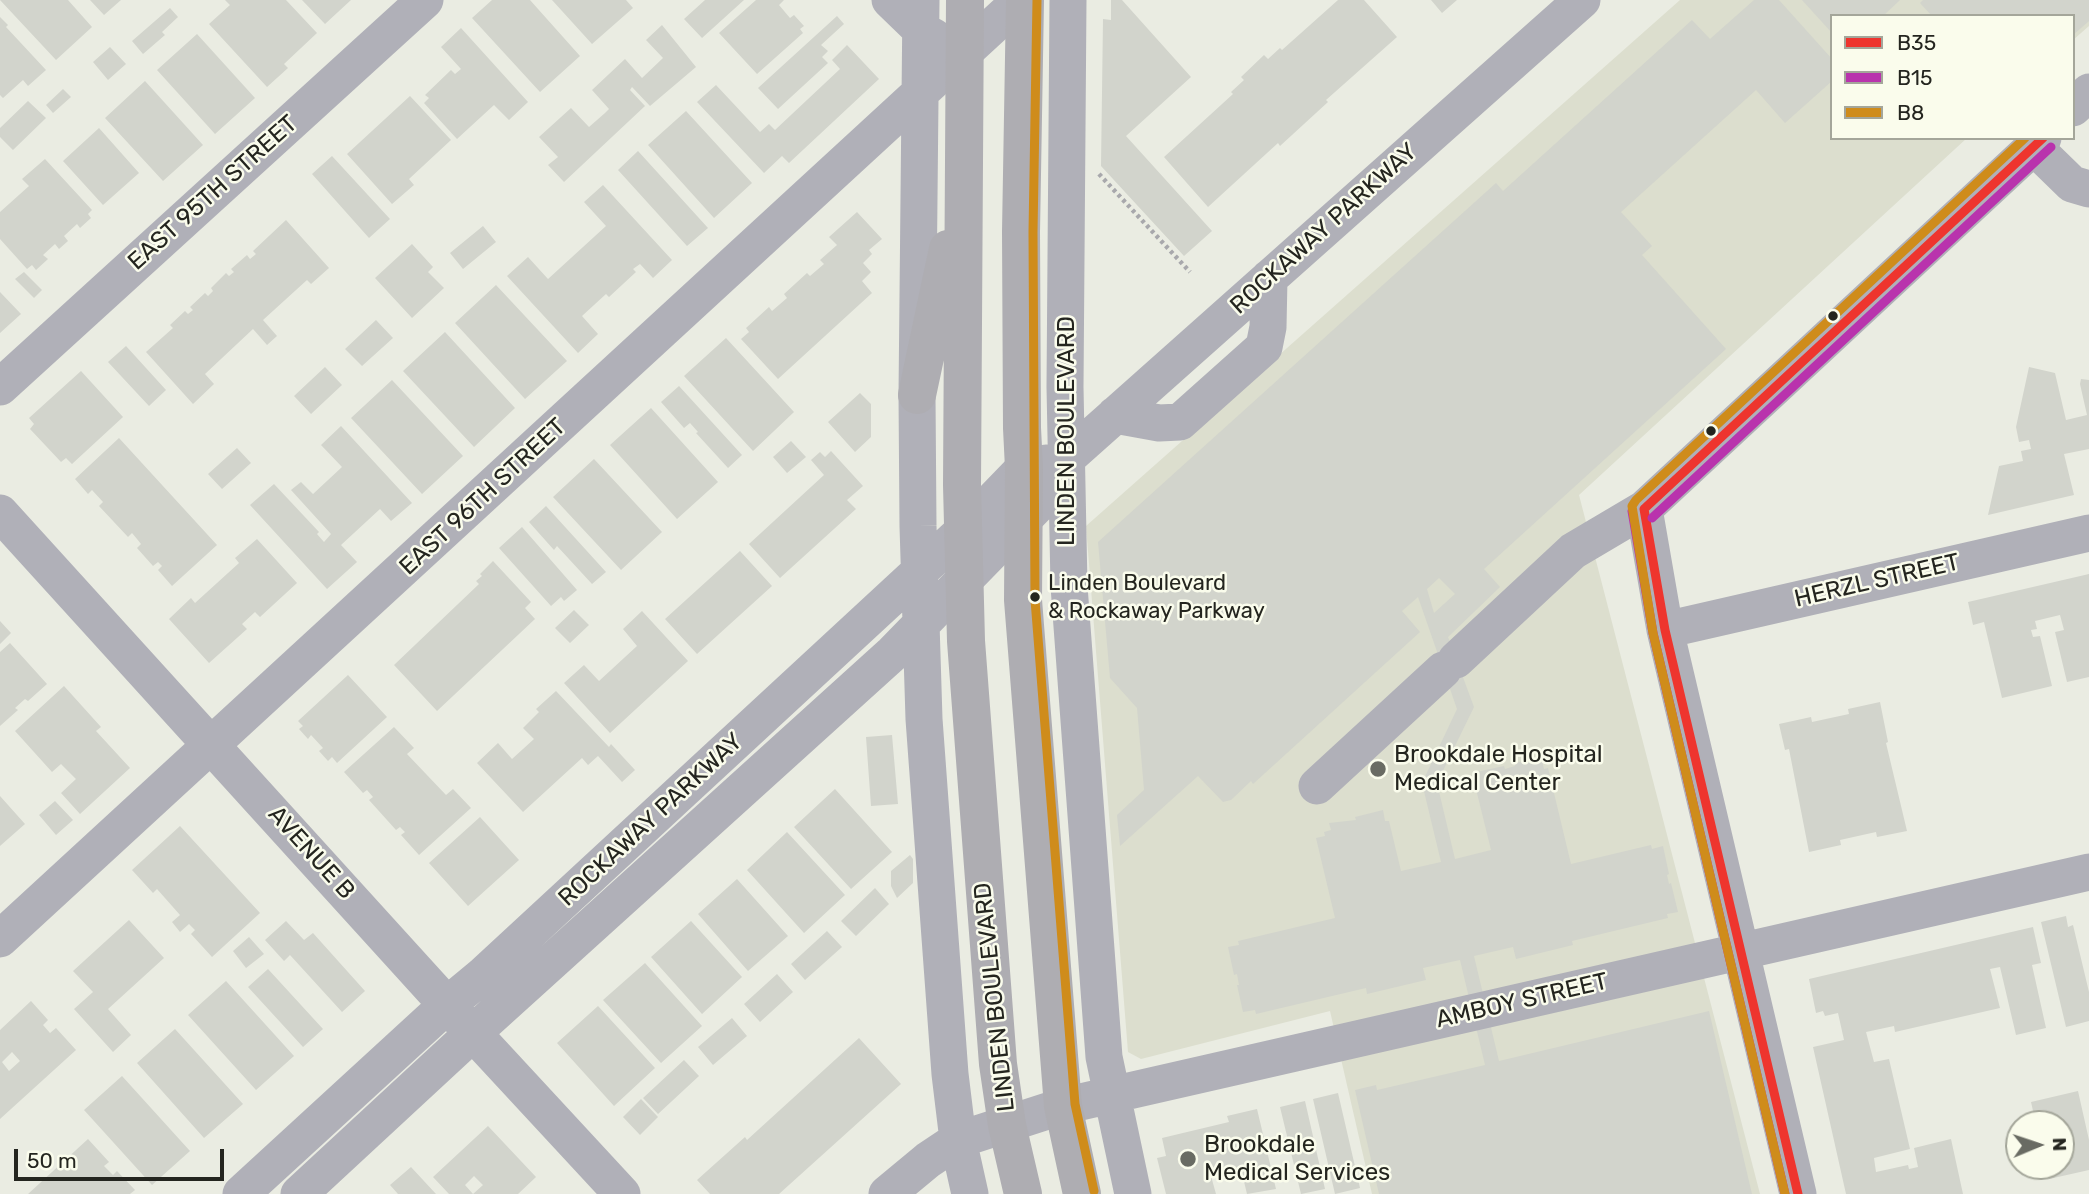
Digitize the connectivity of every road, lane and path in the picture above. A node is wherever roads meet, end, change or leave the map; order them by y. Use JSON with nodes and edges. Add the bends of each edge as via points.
{"nodes":[{"id":1,"x":425,"y":0,"type":"edge"},
{"id":2,"x":890,"y":0,"type":"edge"},
{"id":3,"x":965,"y":0,"type":"edge"},
{"id":4,"x":1023,"y":0,"type":"edge"},
{"id":5,"x":1068,"y":0,"type":"edge"},
{"id":6,"x":1582,"y":0,"type":"edge"},
{"id":7,"x":921,"y":15,"type":"edge"},
{"id":8,"x":964,"y":54,"type":"junction"},
{"id":9,"x":2089,"y":92,"type":"edge"},
{"id":10,"x":920,"y":94,"type":"junction"},
{"id":11,"x":2075,"y":106,"type":"edge"},
{"id":12,"x":2038,"y":143,"type":"edge"},
{"id":13,"x":1096,"y":170,"type":"dead end"},
{"id":14,"x":963,"y":186,"type":"junction"},
{"id":15,"x":2089,"y":188,"type":"edge"},
{"id":16,"x":1190,"y":272,"type":"dead end"},
{"id":17,"x":1269,"y":278,"type":"junction"},
{"id":18,"x":0,"y":387,"type":"edge"},
{"id":19,"x":917,"y":395,"type":"junction"},
{"id":20,"x":1115,"y":415,"type":"junction"},
{"id":21,"x":1066,"y":459,"type":"junction"},
{"id":22,"x":1024,"y":468,"type":"junction"},
{"id":23,"x":1644,"y":509,"type":"junction"},
{"id":24,"x":0,"y":513,"type":"edge"},
{"id":25,"x":1024,"y":519,"type":"junction"},
{"id":26,"x":963,"y":531,"type":"junction"},
{"id":27,"x":2089,"y":533,"type":"edge"},
{"id":28,"x":920,"y":570,"type":"junction"},
{"id":29,"x":965,"y":580,"type":"junction"},
{"id":30,"x":921,"y":625,"type":"junction"},
{"id":31,"x":1665,"y":630,"type":"junction"},
{"id":32,"x":213,"y":745,"type":"junction"},
{"id":33,"x":1317,"y":786,"type":"dead end"},
{"id":34,"x":2089,"y":872,"type":"edge"},
{"id":35,"x":0,"y":939,"type":"edge"},
{"id":36,"x":1739,"y":951,"type":"junction"},
{"id":37,"x":447,"y":1005,"type":"junction"},
{"id":38,"x":473,"y":1033,"type":"junction"},
{"id":39,"x":1111,"y":1096,"type":"junction"},
{"id":40,"x":1063,"y":1106,"type":"junction"},
{"id":41,"x":1007,"y":1125,"type":"junction"},
{"id":42,"x":958,"y":1140,"type":"junction"},
{"id":43,"x":241,"y":1194,"type":"edge"},
{"id":44,"x":299,"y":1194,"type":"edge"},
{"id":45,"x":622,"y":1194,"type":"edge"},
{"id":46,"x":887,"y":1194,"type":"edge"},
{"id":47,"x":970,"y":1194,"type":"edge"},
{"id":48,"x":1023,"y":1194,"type":"edge"},
{"id":49,"x":1082,"y":1194,"type":"edge"},
{"id":50,"x":1133,"y":1194,"type":"edge"},
{"id":51,"x":1798,"y":1194,"type":"edge"}],
"edges":[{"from":1,"to":18,"type":"street","name":"EAST 95TH STREET"},
{"from":2,"to":7,"type":"street"},
{"from":3,"to":8,"type":"highway","name":"LINDEN BOULEVARD"},
{"from":4,"to":8,"type":"street","name":"EAST 96TH STREET"},
{"from":4,"to":22,"type":"highway","name":"LINDEN BOULEVARD"},
{"from":5,"to":21,"type":"street","name":"LINDEN BOULEVARD"},
{"from":6,"to":17,"type":"street","name":"ROCKAWAY PARKWAY"},
{"from":7,"to":8,"type":"street"},
{"from":7,"to":10,"type":"street","name":"LINDEN BOULEVARD"},
{"from":8,"to":10,"type":"street","name":"EAST 96TH STREET"},
{"from":8,"to":14,"type":"highway","name":"LINDEN BOULEVARD"},
{"from":9,"to":11,"type":"street"},
{"from":10,"to":19,"type":"street","name":"LINDEN BOULEVARD"},
{"from":10,"to":32,"type":"street","name":"EAST 96TH STREET"},
{"from":12,"to":15,"type":"street","via":[[2072,184]]},
{"from":12,"to":23,"type":"street"},
{"from":13,"to":16,"type":"path"},
{"from":14,"to":19,"type":"highway"},
{"from":14,"to":26,"type":"highway","name":"LINDEN BOULEVARD"},
{"from":17,"to":20,"type":"street","name":"ROCKAWAY PARKWAY"},
{"from":17,"to":20,"type":"street","via":[[1264,347],[1180,422]]},
{"from":19,"to":28,"type":"street","name":"LINDEN BOULEVARD"},
{"from":20,"to":21,"type":"street","name":"ROCKAWAY PARKWAY"},
{"from":21,"to":22,"type":"street","name":"ROCKAWAY PARKWAY"},
{"from":21,"to":25,"type":"street","name":"ROCKAWAY PARKWAY","via":[[1047,495]]},
{"from":21,"to":39,"type":"street","name":"LINDEN BOULEVARD","via":[[1069,586],[1104,1057]]},
{"from":22,"to":25,"type":"highway","name":"LINDEN BOULEVARD"},
{"from":22,"to":26,"type":"street","name":"ROCKAWAY PARKWAY"},
{"from":23,"to":31,"type":"street"},
{"from":23,"to":33,"type":"street","via":[[1573,551]]},
{"from":24,"to":32,"type":"street","name":"AVENUE B"},
{"from":25,"to":29,"type":"street","name":"ROCKAWAY PARKWAY"},
{"from":25,"to":40,"type":"highway","name":"LINDEN BOULEVARD","via":[[1023,600]]},
{"from":26,"to":28,"type":"street","name":"ROCKAWAY PARKWAY"},
{"from":26,"to":29,"type":"highway","name":"LINDEN BOULEVARD"},
{"from":27,"to":31,"type":"street","name":"HERZL STREET"},
{"from":28,"to":30,"type":"street","name":"LINDEN BOULEVARD"},
{"from":28,"to":37,"type":"street","name":"ROCKAWAY PARKWAY"},
{"from":29,"to":30,"type":"street","name":"ROCKAWAY PARKWAY"},
{"from":29,"to":41,"type":"highway","name":"LINDEN BOULEVARD","via":[[969,699],[998,1064]]},
{"from":30,"to":38,"type":"street","name":"ROCKAWAY PARKWAY"},
{"from":30,"to":42,"type":"street","name":"LINDEN BOULEVARD","via":[[923,719]]},
{"from":31,"to":36,"type":"street"},
{"from":32,"to":35,"type":"street","name":"EAST 96TH STREET"},
{"from":32,"to":37,"type":"street","name":"AVENUE B"},
{"from":34,"to":36,"type":"street","name":"AMBOY STREET"},
{"from":36,"to":39,"type":"street","name":"AMBOY STREET"},
{"from":36,"to":51,"type":"street"},
{"from":37,"to":38,"type":"street","name":"AVENUE B"},
{"from":37,"to":43,"type":"street","name":"ROCKAWAY PARKWAY"},
{"from":38,"to":44,"type":"street","name":"ROCKAWAY PARKWAY"},
{"from":38,"to":45,"type":"street","name":"AVENUE B"},
{"from":39,"to":40,"type":"street","name":"AMBOY STREET"},
{"from":39,"to":50,"type":"street","name":"LINDEN BOULEVARD"},
{"from":40,"to":41,"type":"street","name":"AMBOY STREET"},
{"from":40,"to":49,"type":"highway","name":"LINDEN BOULEVARD"},
{"from":41,"to":42,"type":"street","name":"AMBOY STREET"},
{"from":41,"to":48,"type":"highway","name":"LINDEN BOULEVARD"},
{"from":42,"to":46,"type":"street","name":"AMBOY STREET"},
{"from":42,"to":47,"type":"street","name":"LINDEN BOULEVARD"}]}
